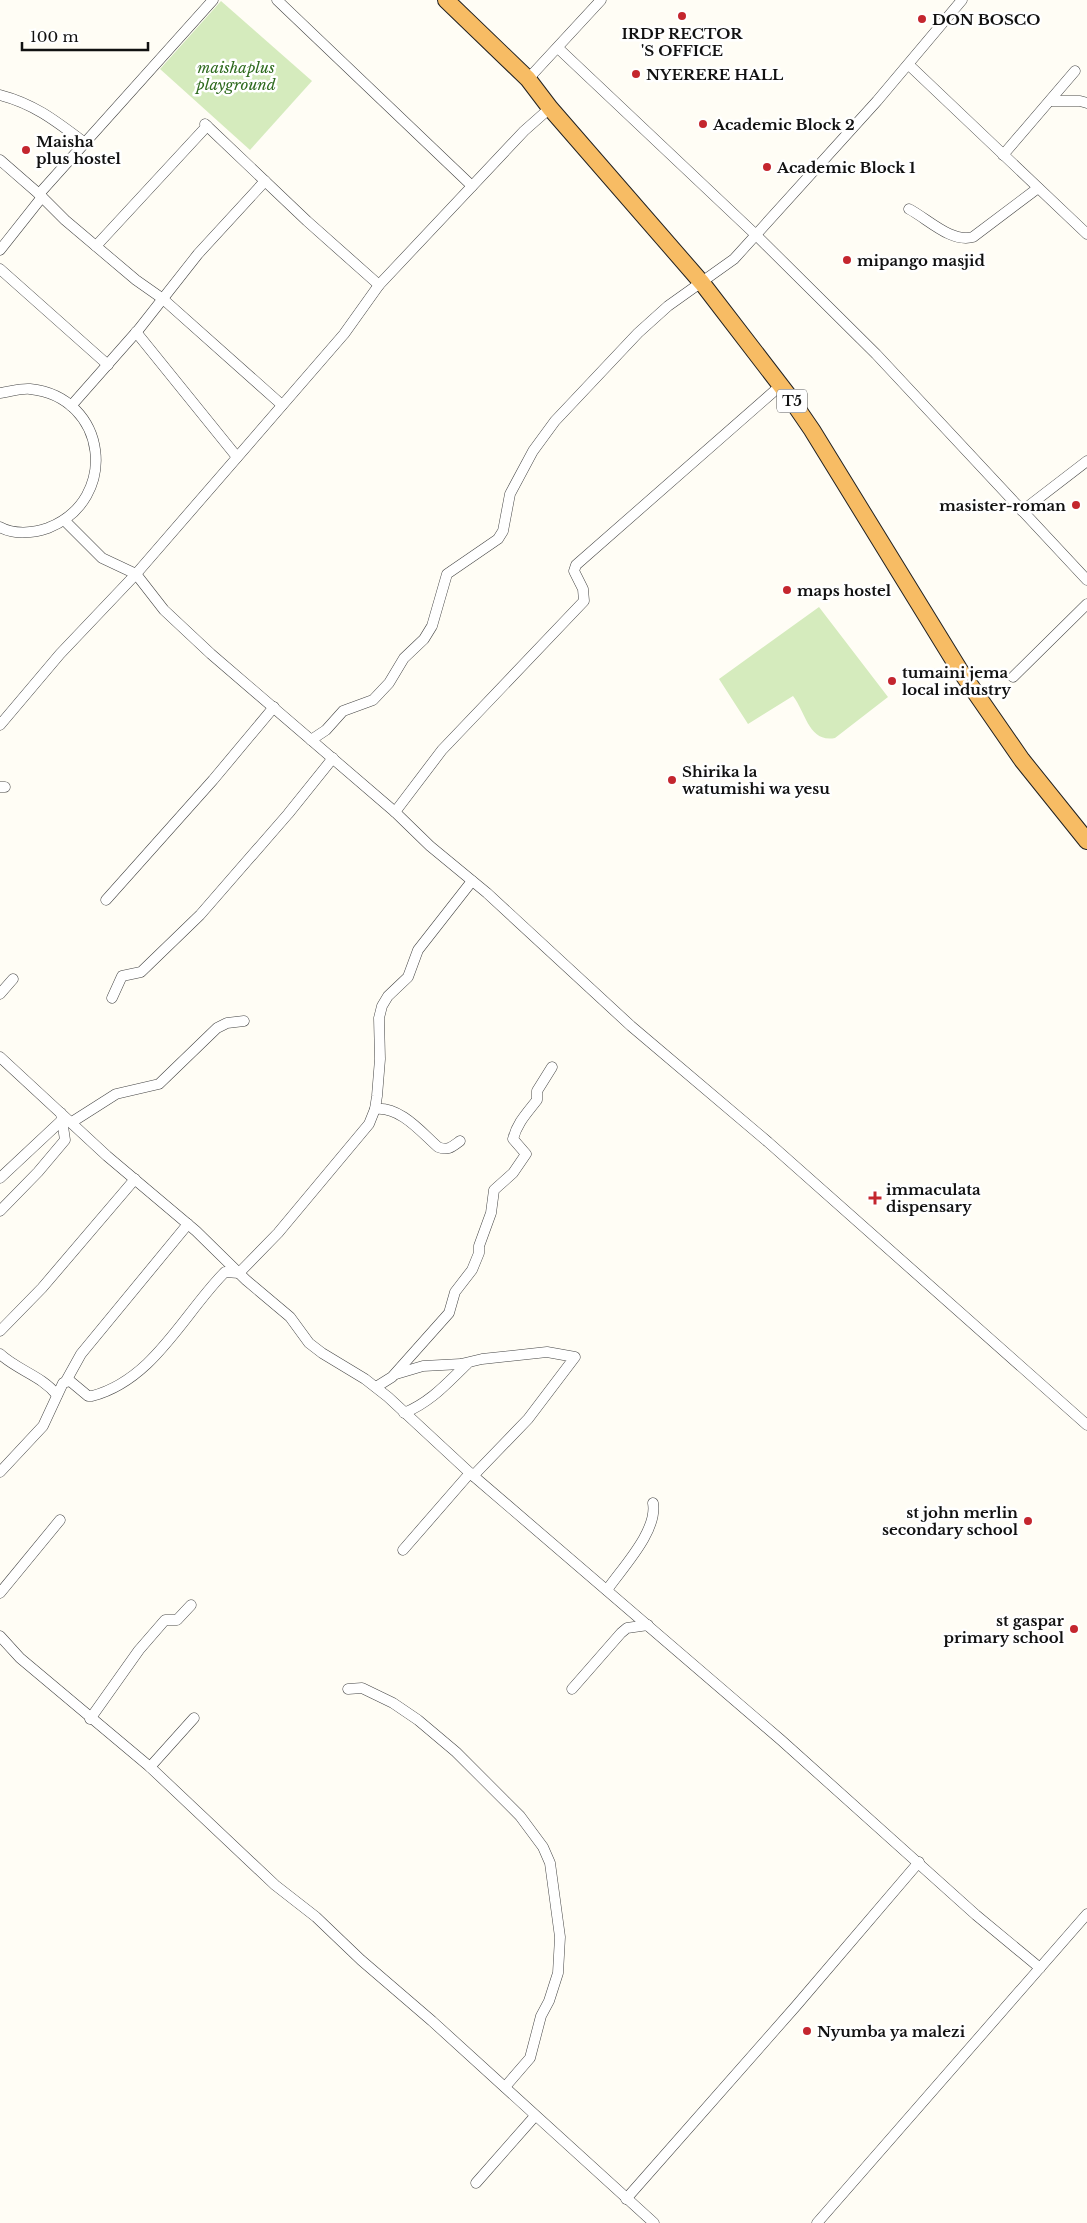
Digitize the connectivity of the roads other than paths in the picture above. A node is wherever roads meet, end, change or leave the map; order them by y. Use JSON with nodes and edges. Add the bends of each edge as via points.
{"nodes":[{"id":1,"x":213,"y":0,"type":"edge"},
{"id":2,"x":277,"y":0,"type":"edge"},
{"id":3,"x":446,"y":0,"type":"edge"},
{"id":4,"x":601,"y":0,"type":"edge"},
{"id":5,"x":962,"y":0,"type":"edge"},
{"id":6,"x":558,"y":48,"type":"junction"},
{"id":7,"x":909,"y":65,"type":"junction"},
{"id":8,"x":1075,"y":72,"type":"dead end"},
{"id":9,"x":528,"y":79,"type":"junction"},
{"id":10,"x":0,"y":96,"type":"edge"},
{"id":11,"x":1051,"y":101,"type":"junction"},
{"id":12,"x":1087,"y":103,"type":"edge"},
{"id":13,"x":550,"y":108,"type":"junction"},
{"id":14,"x":85,"y":143,"type":"junction"},
{"id":15,"x":1003,"y":155,"type":"junction"},
{"id":16,"x":0,"y":160,"type":"edge"},
{"id":17,"x":265,"y":181,"type":"junction"},
{"id":18,"x":472,"y":186,"type":"junction"},
{"id":19,"x":1038,"y":188,"type":"junction"},
{"id":20,"x":40,"y":196,"type":"junction"},
{"id":21,"x":909,"y":209,"type":"dead end"},
{"id":22,"x":1087,"y":234,"type":"edge"},
{"id":23,"x":756,"y":235,"type":"junction"},
{"id":24,"x":96,"y":246,"type":"junction"},
{"id":25,"x":0,"y":250,"type":"edge"},
{"id":26,"x":0,"y":270,"type":"edge"},
{"id":27,"x":702,"y":283,"type":"junction"},
{"id":28,"x":379,"y":285,"type":"junction"},
{"id":29,"x":163,"y":298,"type":"junction"},
{"id":30,"x":136,"y":332,"type":"junction"},
{"id":31,"x":108,"y":365,"type":"junction"},
{"id":32,"x":780,"y":386,"type":"junction"},
{"id":33,"x":0,"y":394,"type":"edge"},
{"id":34,"x":282,"y":405,"type":"junction"},
{"id":35,"x":71,"y":406,"type":"junction"},
{"id":36,"x":237,"y":456,"type":"junction"},
{"id":37,"x":1087,"y":461,"type":"edge"},
{"id":38,"x":1022,"y":511,"type":"junction"},
{"id":39,"x":64,"y":521,"type":"junction"},
{"id":40,"x":0,"y":527,"type":"edge"},
{"id":41,"x":136,"y":574,"type":"junction"},
{"id":42,"x":1087,"y":580,"type":"edge"},
{"id":43,"x":1087,"y":604,"type":"edge"},
{"id":44,"x":1014,"y":678,"type":"dead end"},
{"id":45,"x":274,"y":707,"type":"junction"},
{"id":46,"x":0,"y":725,"type":"edge"},
{"id":47,"x":310,"y":740,"type":"junction"},
{"id":48,"x":333,"y":758,"type":"junction"},
{"id":49,"x":395,"y":812,"type":"junction"},
{"id":50,"x":1087,"y":841,"type":"edge"},
{"id":51,"x":472,"y":881,"type":"junction"},
{"id":52,"x":106,"y":900,"type":"dead end"},
{"id":53,"x":13,"y":979,"type":"dead end"},
{"id":54,"x":0,"y":994,"type":"edge"},
{"id":55,"x":112,"y":998,"type":"dead end"},
{"id":56,"x":244,"y":1021,"type":"dead end"},
{"id":57,"x":0,"y":1057,"type":"edge"},
{"id":58,"x":552,"y":1067,"type":"dead end"},
{"id":59,"x":376,"y":1109,"type":"junction"},
{"id":60,"x":65,"y":1119,"type":"junction"},
{"id":61,"x":460,"y":1141,"type":"dead end"},
{"id":62,"x":0,"y":1178,"type":"edge"},
{"id":63,"x":136,"y":1179,"type":"junction"},
{"id":64,"x":0,"y":1211,"type":"edge"},
{"id":65,"x":188,"y":1224,"type":"junction"},
{"id":66,"x":239,"y":1273,"type":"junction"},
{"id":67,"x":0,"y":1331,"type":"edge"},
{"id":68,"x":0,"y":1354,"type":"edge"},
{"id":69,"x":467,"y":1364,"type":"junction"},
{"id":70,"x":395,"y":1374,"type":"junction"},
{"id":71,"x":66,"y":1381,"type":"junction"},
{"id":72,"x":376,"y":1387,"type":"junction"},
{"id":73,"x":57,"y":1395,"type":"junction"},
{"id":74,"x":404,"y":1413,"type":"junction"},
{"id":75,"x":1087,"y":1425,"type":"edge"},
{"id":76,"x":0,"y":1472,"type":"edge"},
{"id":77,"x":472,"y":1475,"type":"junction"},
{"id":78,"x":653,"y":1503,"type":"dead end"},
{"id":79,"x":60,"y":1520,"type":"dead end"},
{"id":80,"x":404,"y":1550,"type":"dead end"},
{"id":81,"x":607,"y":1590,"type":"junction"},
{"id":82,"x":0,"y":1593,"type":"edge"},
{"id":83,"x":191,"y":1605,"type":"dead end"},
{"id":84,"x":648,"y":1625,"type":"junction"},
{"id":85,"x":0,"y":1636,"type":"edge"},
{"id":86,"x":348,"y":1689,"type":"dead end"},
{"id":87,"x":572,"y":1689,"type":"dead end"},
{"id":88,"x":194,"y":1718,"type":"dead end"},
{"id":89,"x":90,"y":1719,"type":"junction"},
{"id":90,"x":150,"y":1767,"type":"junction"},
{"id":91,"x":919,"y":1862,"type":"junction"},
{"id":92,"x":1087,"y":1914,"type":"edge"},
{"id":93,"x":1040,"y":1968,"type":"junction"},
{"id":94,"x":505,"y":2087,"type":"junction"},
{"id":95,"x":535,"y":2116,"type":"junction"},
{"id":96,"x":476,"y":2183,"type":"dead end"},
{"id":97,"x":626,"y":2199,"type":"junction"},
{"id":98,"x":654,"y":2223,"type":"edge"},
{"id":99,"x":817,"y":2223,"type":"edge"}],
"edges":[{"from":1,"to":14,"type":"street"},
{"from":2,"to":18,"type":"street"},
{"from":3,"to":9,"type":"highway","number":"T5"},
{"from":4,"to":6,"type":"street"},
{"from":5,"to":7,"type":"street"},
{"from":6,"to":9,"type":"street"},
{"from":6,"to":23,"type":"street"},
{"from":7,"to":15,"type":"street"},
{"from":7,"to":23,"type":"street"},
{"from":8,"to":11,"type":"street"},
{"from":9,"to":13,"type":"highway","number":"T5"},
{"from":10,"to":14,"type":"street","via":[[22,100]]},
{"from":11,"to":12,"type":"street"},
{"from":11,"to":15,"type":"street"},
{"from":13,"to":18,"type":"street"},
{"from":13,"to":27,"type":"highway","number":"T5"},
{"from":14,"to":20,"type":"street"},
{"from":15,"to":19,"type":"street"},
{"from":16,"to":20,"type":"street"},
{"from":17,"to":24,"type":"street","via":[[206,125]]},
{"from":17,"to":28,"type":"street"},
{"from":17,"to":29,"type":"street","via":[[198,254]]},
{"from":18,"to":28,"type":"street"},
{"from":19,"to":21,"type":"street","via":[[973,237],[965,239],[952,236]]},
{"from":19,"to":22,"type":"street"},
{"from":20,"to":24,"type":"street"},
{"from":20,"to":25,"type":"street"},
{"from":23,"to":27,"type":"street","via":[[734,259]]},
{"from":23,"to":38,"type":"street","via":[[876,354]]},
{"from":24,"to":29,"type":"street"},
{"from":26,"to":31,"type":"street"},
{"from":27,"to":32,"type":"highway","number":"T5"},
{"from":27,"to":47,"type":"street","via":[[668,306],[638,333],[555,421],[533,451],[510,494],[503,531],[498,539],[447,574],[432,626],[424,639],[404,658],[377,697],[343,711],[326,730]]},
{"from":28,"to":34,"type":"street","via":[[344,334]]},
{"from":29,"to":30,"type":"street"},
{"from":29,"to":34,"type":"street"},
{"from":30,"to":31,"type":"street"},
{"from":30,"to":36,"type":"street"},
{"from":31,"to":35,"type":"street"},
{"from":32,"to":49,"type":"street","via":[[576,565],[574,571],[585,598],[581,605],[442,750]]},
{"from":32,"to":50,"type":"highway","number":"T5","via":[[812,430],[964,677],[1022,760]]},
{"from":33,"to":35,"type":"street","via":[[30,389],[58,396]]},
{"from":34,"to":36,"type":"street"},
{"from":35,"to":39,"type":"street","via":[[82,415],[95,442],[97,472],[86,500]]},
{"from":36,"to":41,"type":"street"},
{"from":37,"to":38,"type":"street"},
{"from":38,"to":42,"type":"street"},
{"from":39,"to":40,"type":"street","via":[[36,532],[6,531]]},
{"from":39,"to":41,"type":"street","via":[[102,558]]},
{"from":41,"to":45,"type":"street","via":[[164,610]]},
{"from":41,"to":46,"type":"street","via":[[60,654]]},
{"from":43,"to":44,"type":"street"},
{"from":45,"to":47,"type":"street"},
{"from":45,"to":52,"type":"street"},
{"from":47,"to":48,"type":"street"},
{"from":48,"to":49,"type":"street"},
{"from":48,"to":55,"type":"street","via":[[200,915],[141,972],[122,976]]},
{"from":49,"to":51,"type":"street"},
{"from":51,"to":59,"type":"street","via":[[418,950],[408,977],[382,1006]]},
{"from":51,"to":75,"type":"street","via":[[630,1026],[768,1142]]},
{"from":53,"to":54,"type":"street"},
{"from":56,"to":60,"type":"street","via":[[216,1028],[159,1084],[116,1094]]},
{"from":57,"to":60,"type":"street"},
{"from":58,"to":70,"type":"street","via":[[537,1091],[537,1100],[515,1130],[513,1139],[526,1154],[513,1173],[494,1190],[491,1213],[472,1270],[455,1292],[449,1313]]},
{"from":59,"to":61,"type":"street","via":[[398,1113],[438,1147],[451,1148]]},
{"from":59,"to":66,"type":"street","via":[[370,1124],[358,1139],[278,1234]]},
{"from":60,"to":62,"type":"street"},
{"from":60,"to":63,"type":"street"},
{"from":60,"to":64,"type":"street","via":[[65,1140]]},
{"from":63,"to":65,"type":"street"},
{"from":63,"to":67,"type":"street","via":[[42,1288]]},
{"from":65,"to":66,"type":"street"},
{"from":65,"to":71,"type":"street","via":[[81,1354]]},
{"from":66,"to":71,"type":"street","via":[[225,1272],[170,1340],[118,1386],[88,1396],[74,1383]]},
{"from":66,"to":72,"type":"street","via":[[290,1317],[309,1343]]},
{"from":68,"to":73,"type":"street"},
{"from":69,"to":70,"type":"street","via":[[423,1366]]},
{"from":69,"to":74,"type":"street","via":[[433,1397]]},
{"from":69,"to":77,"type":"street","via":[[482,1359],[547,1352],[575,1358],[528,1419]]},
{"from":70,"to":72,"type":"street"},
{"from":71,"to":73,"type":"street"},
{"from":72,"to":74,"type":"street"},
{"from":73,"to":76,"type":"street","via":[[43,1426]]},
{"from":74,"to":77,"type":"street"},
{"from":77,"to":80,"type":"street"},
{"from":77,"to":81,"type":"street"},
{"from":78,"to":81,"type":"street","via":[[652,1522]]},
{"from":79,"to":82,"type":"street"},
{"from":81,"to":84,"type":"street"},
{"from":83,"to":89,"type":"street","via":[[176,1620],[165,1620],[148,1639]]},
{"from":84,"to":87,"type":"street","via":[[627,1628],[621,1633]]},
{"from":84,"to":91,"type":"street"},
{"from":85,"to":89,"type":"street","via":[[20,1658]]},
{"from":86,"to":94,"type":"street","via":[[362,1688],[393,1703],[456,1752],[520,1816],[543,1847],[550,1863],[560,1937],[558,1973],[541,2016],[530,2058]]},
{"from":88,"to":90,"type":"street"},
{"from":89,"to":90,"type":"street"},
{"from":90,"to":94,"type":"street","via":[[275,1885],[316,1917]]},
{"from":91,"to":93,"type":"street"},
{"from":91,"to":97,"type":"street"},
{"from":92,"to":93,"type":"street"},
{"from":93,"to":99,"type":"street"},
{"from":94,"to":95,"type":"street"},
{"from":95,"to":96,"type":"street"},
{"from":95,"to":97,"type":"street"},
{"from":97,"to":98,"type":"street"}]}
